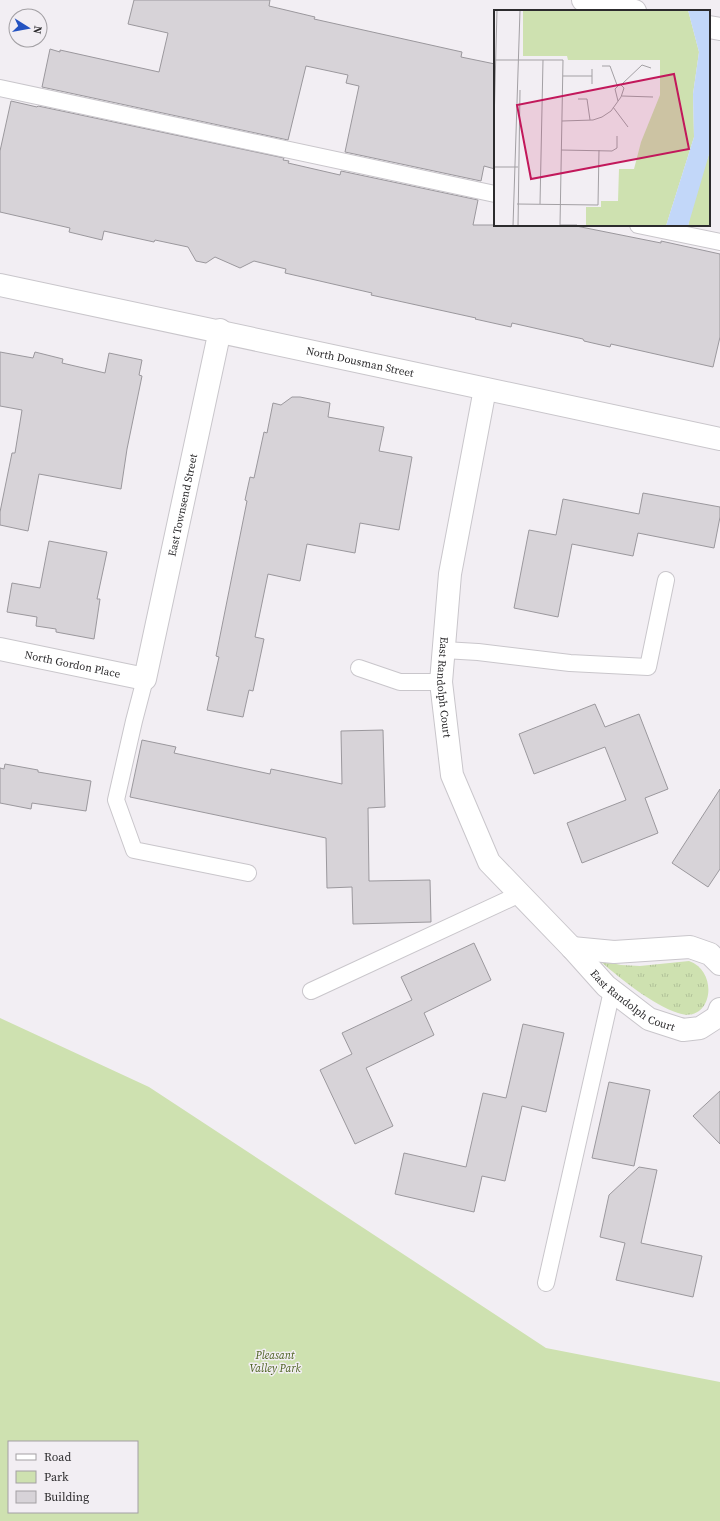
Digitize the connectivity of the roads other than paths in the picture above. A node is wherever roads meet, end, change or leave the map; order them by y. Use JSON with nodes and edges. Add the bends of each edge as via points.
{"nodes":[{"id":1,"x":583,"y":0,"type":"edge"},
{"id":2,"x":630,"y":10,"type":"edge"},
{"id":3,"x":710,"y":27,"type":"edge"},
{"id":4,"x":720,"y":29,"type":"edge"},
{"id":5,"x":0,"y":88,"type":"edge"},
{"id":6,"x":494,"y":194,"type":"edge"},
{"id":7,"x":643,"y":226,"type":"edge"},
{"id":8,"x":720,"y":242,"type":"edge"},
{"id":9,"x":0,"y":285,"type":"edge"},
{"id":10,"x":220,"y":330,"type":"junction"},
{"id":11,"x":485,"y":389,"type":"junction"},
{"id":12,"x":720,"y":439,"type":"edge"},
{"id":13,"x":666,"y":580,"type":"dead end"},
{"id":14,"x":0,"y":649,"type":"edge"},
{"id":15,"x":444,"y":650,"type":"junction"},
{"id":16,"x":359,"y":668,"type":"dead end"},
{"id":17,"x":145,"y":679,"type":"junction"},
{"id":18,"x":441,"y":682,"type":"junction"},
{"id":19,"x":248,"y":873,"type":"dead end"},
{"id":20,"x":520,"y":894,"type":"junction"},
{"id":21,"x":572,"y":948,"type":"junction"},
{"id":22,"x":720,"y":964,"type":"edge"},
{"id":23,"x":312,"y":991,"type":"dead end"},
{"id":24,"x":612,"y":991,"type":"junction"},
{"id":25,"x":719,"y":1016,"type":"edge"},
{"id":26,"x":546,"y":1283,"type":"dead end"}],
"edges":[{"from":1,"to":2,"type":"street"},
{"from":3,"to":4,"type":"street"},
{"from":5,"to":6,"type":"lane"},
{"from":7,"to":8,"type":"lane"},
{"from":9,"to":10,"type":"street","name":"North Dousman Street"},
{"from":10,"to":11,"type":"street","name":"North Dousman Street"},
{"from":10,"to":17,"type":"street","name":"East Townsend Street"},
{"from":11,"to":12,"type":"street","name":"North Dousman Street"},
{"from":11,"to":15,"type":"street","name":"East Randolph Court","via":[[450,574]]},
{"from":13,"to":15,"type":"lane","via":[[648,667],[570,663]]},
{"from":14,"to":17,"type":"street","name":"North Gordon Place"},
{"from":15,"to":18,"type":"street","name":"East Randolph Court"},
{"from":16,"to":18,"type":"lane","via":[[400,682]]},
{"from":17,"to":19,"type":"lane","via":[[116,800],[134,850]]},
{"from":18,"to":20,"type":"street","name":"East Randolph Court","via":[[452,775],[489,862]]},
{"from":20,"to":21,"type":"street","name":"East Randolph Court"},
{"from":20,"to":23,"type":"lane"},
{"from":21,"to":22,"type":"street","name":"East Randolph Court","via":[[614,952],[690,947],[710,954]]},
{"from":21,"to":24,"type":"street","name":"East Randolph Court"},
{"from":24,"to":25,"type":"street","name":"East Randolph Court","via":[[649,1019],[683,1030],[700,1028]]},
{"from":24,"to":26,"type":"lane"}]}
